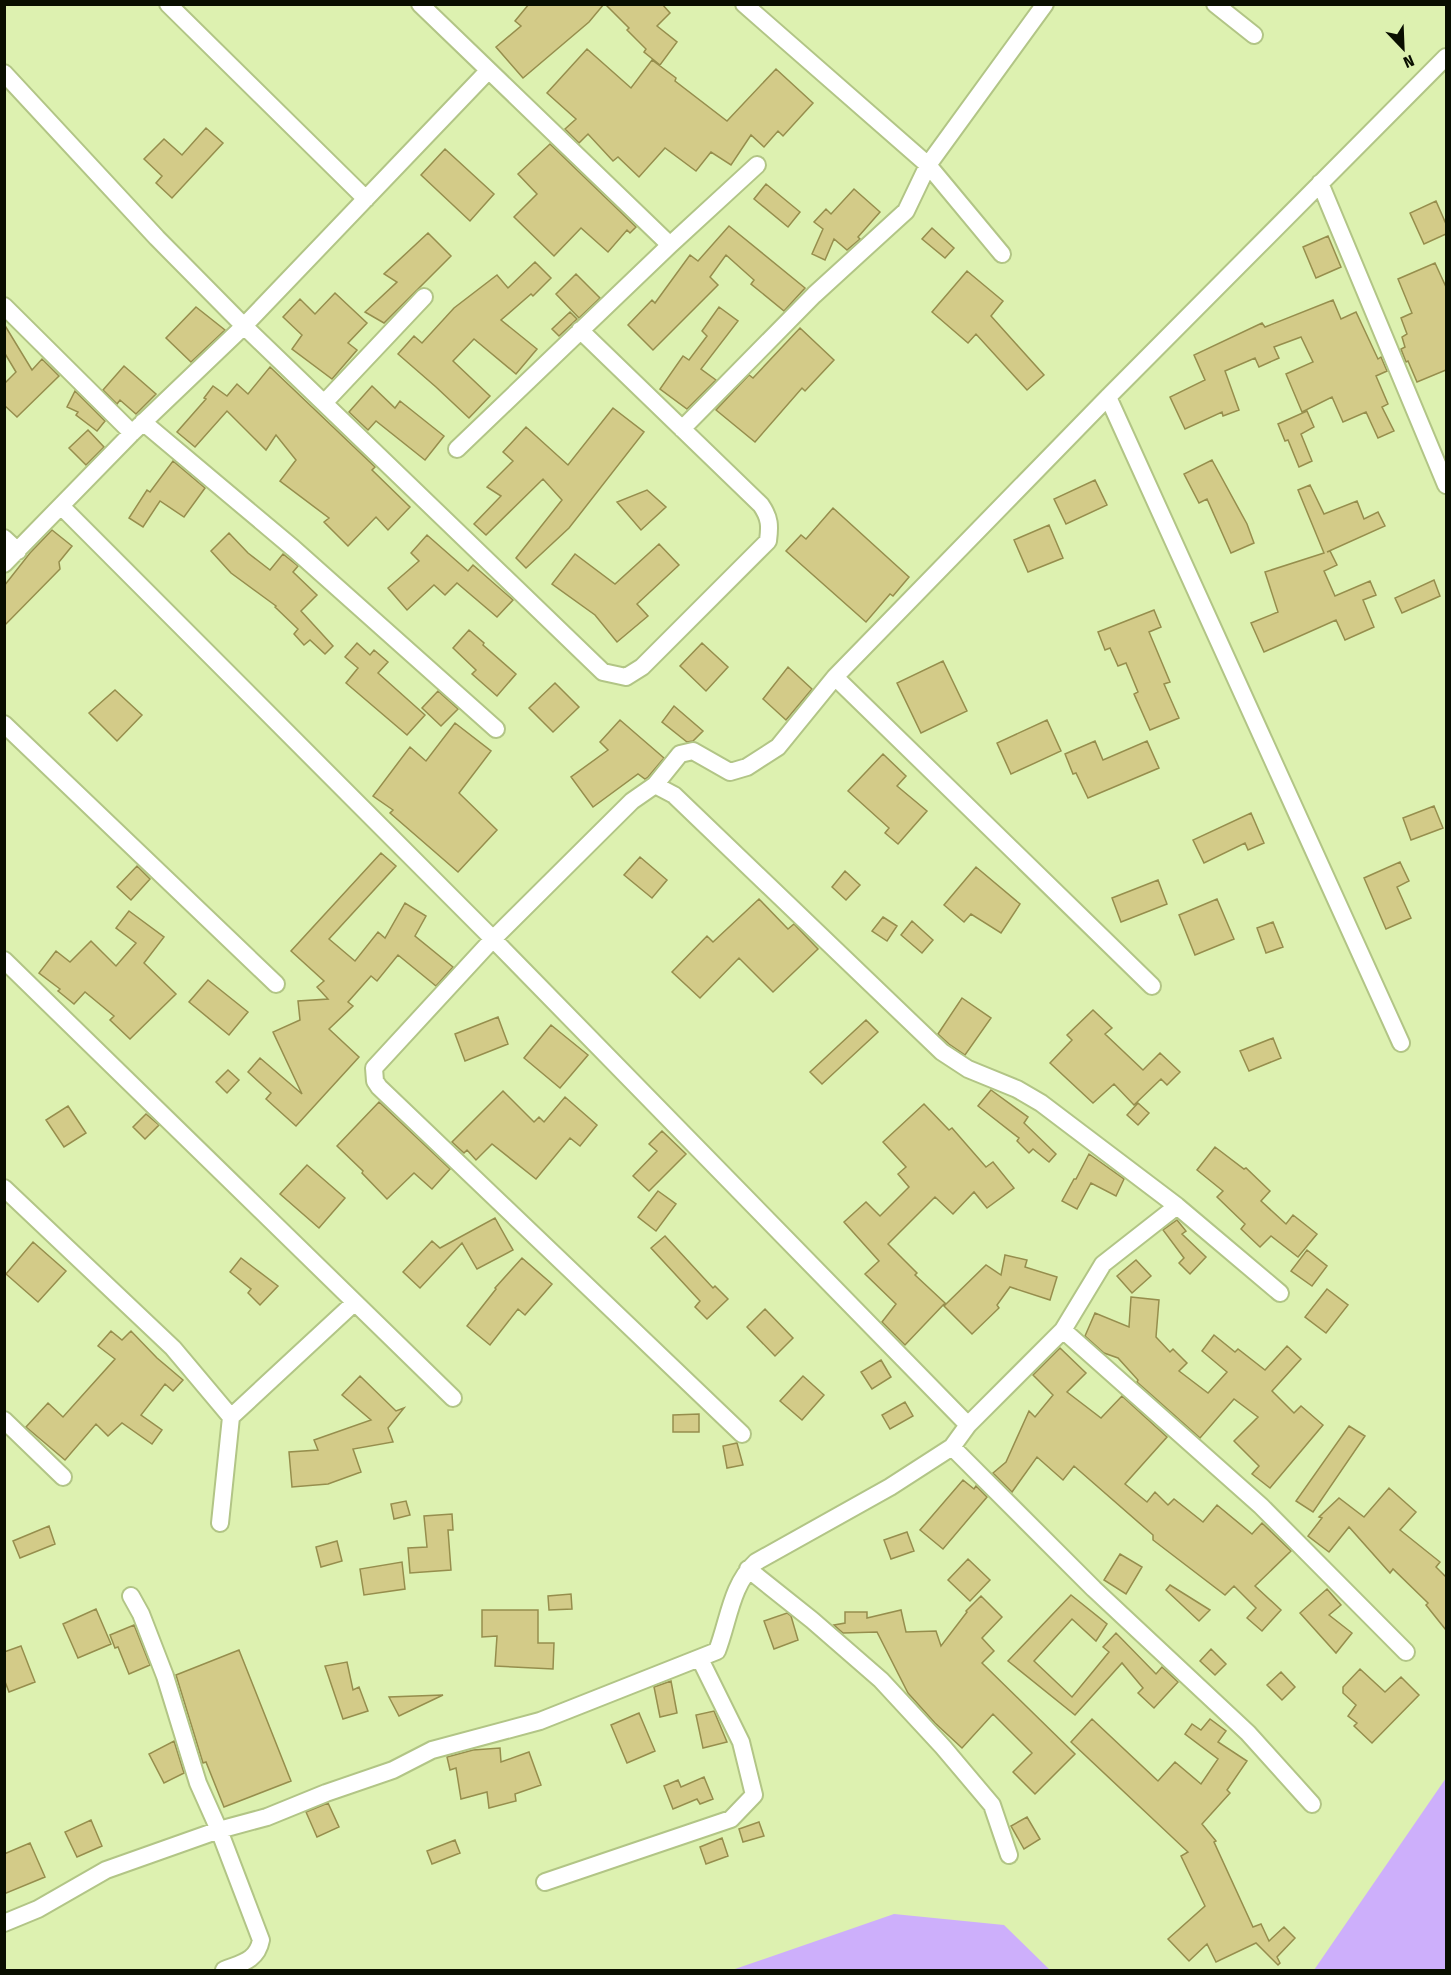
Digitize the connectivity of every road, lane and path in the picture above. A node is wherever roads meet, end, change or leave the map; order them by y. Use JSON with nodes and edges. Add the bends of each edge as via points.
{"nodes":[{"id":1,"x":168,"y":4,"type":"edge"},
{"id":2,"x":420,"y":4,"type":"edge"},
{"id":3,"x":744,"y":4,"type":"edge"},
{"id":4,"x":1045,"y":4,"type":"edge"},
{"id":5,"x":1215,"y":4,"type":"edge"},
{"id":6,"x":1254,"y":35,"type":"dead end"},
{"id":7,"x":1446,"y":57,"type":"edge"},
{"id":8,"x":489,"y":71,"type":"junction"},
{"id":9,"x":4,"y":73,"type":"edge"},
{"id":10,"x":757,"y":165,"type":"dead end"},
{"id":11,"x":928,"y":165,"type":"junction"},
{"id":12,"x":1320,"y":183,"type":"junction"},
{"id":13,"x":366,"y":199,"type":"junction"},
{"id":14,"x":670,"y":245,"type":"junction"},
{"id":15,"x":1002,"y":254,"type":"dead end"},
{"id":16,"x":424,"y":297,"type":"dead end"},
{"id":17,"x":4,"y":306,"type":"edge"},
{"id":18,"x":244,"y":326,"type":"junction"},
{"id":19,"x":580,"y":330,"type":"junction"},
{"id":20,"x":1108,"y":397,"type":"junction"},
{"id":21,"x":324,"y":403,"type":"junction"},
{"id":22,"x":138,"y":428,"type":"junction"},
{"id":23,"x":682,"y":429,"type":"junction"},
{"id":24,"x":456,"y":449,"type":"dead end"},
{"id":25,"x":1446,"y":485,"type":"edge"},
{"id":26,"x":61,"y":506,"type":"junction"},
{"id":27,"x":4,"y":538,"type":"edge"},
{"id":28,"x":18,"y":551,"type":"junction"},
{"id":29,"x":4,"y":564,"type":"edge"},
{"id":30,"x":835,"y":678,"type":"junction"},
{"id":31,"x":4,"y":724,"type":"edge"},
{"id":32,"x":496,"y":729,"type":"dead end"},
{"id":33,"x":655,"y":785,"type":"junction"},
{"id":34,"x":493,"y":939,"type":"junction"},
{"id":35,"x":4,"y":960,"type":"edge"},
{"id":36,"x":276,"y":984,"type":"dead end"},
{"id":37,"x":1152,"y":986,"type":"dead end"},
{"id":38,"x":1401,"y":1043,"type":"dead end"},
{"id":39,"x":4,"y":1188,"type":"edge"},
{"id":40,"x":1177,"y":1206,"type":"junction"},
{"id":41,"x":1280,"y":1293,"type":"dead end"},
{"id":42,"x":354,"y":1303,"type":"junction"},
{"id":43,"x":1063,"y":1330,"type":"junction"},
{"id":44,"x":453,"y":1398,"type":"dead end"},
{"id":45,"x":231,"y":1417,"type":"junction"},
{"id":46,"x":4,"y":1420,"type":"edge"},
{"id":47,"x":968,"y":1425,"type":"junction"},
{"id":48,"x":742,"y":1434,"type":"dead end"},
{"id":49,"x":952,"y":1447,"type":"junction"},
{"id":50,"x":63,"y":1477,"type":"dead end"},
{"id":51,"x":220,"y":1523,"type":"dead end"},
{"id":52,"x":748,"y":1569,"type":"junction"},
{"id":53,"x":131,"y":1596,"type":"dead end"},
{"id":54,"x":1406,"y":1652,"type":"dead end"},
{"id":55,"x":700,"y":1659,"type":"junction"},
{"id":56,"x":1312,"y":1804,"type":"dead end"},
{"id":57,"x":219,"y":1830,"type":"junction"},
{"id":58,"x":1009,"y":1855,"type":"dead end"},
{"id":59,"x":545,"y":1882,"type":"dead end"},
{"id":60,"x":4,"y":1923,"type":"edge"},
{"id":61,"x":224,"y":1971,"type":"edge"}],
"edges":[{"from":1,"to":13,"type":"street"},
{"from":2,"to":8,"type":"street"},
{"from":3,"to":11,"type":"street"},
{"from":4,"to":11,"type":"street"},
{"from":5,"to":6,"type":"street"},
{"from":7,"to":12,"type":"street"},
{"from":8,"to":13,"type":"street"},
{"from":8,"to":14,"type":"street"},
{"from":9,"to":18,"type":"street","via":[[156,238]]},
{"from":10,"to":14,"type":"street"},
{"from":11,"to":15,"type":"street"},
{"from":11,"to":23,"type":"street","via":[[906,211],[814,295]]},
{"from":12,"to":20,"type":"street"},
{"from":12,"to":25,"type":"street"},
{"from":13,"to":18,"type":"street"},
{"from":14,"to":19,"type":"street"},
{"from":16,"to":21,"type":"street"},
{"from":17,"to":22,"type":"street"},
{"from":18,"to":21,"type":"street"},
{"from":18,"to":22,"type":"street"},
{"from":19,"to":23,"type":"street"},
{"from":19,"to":24,"type":"street"},
{"from":20,"to":30,"type":"street"},
{"from":20,"to":38,"type":"street"},
{"from":21,"to":23,"type":"street","via":[[603,672],[627,677],[642,667],[768,541],[768,514]]},
{"from":22,"to":26,"type":"street"},
{"from":22,"to":32,"type":"street","via":[[293,548]]},
{"from":26,"to":28,"type":"street"},
{"from":26,"to":34,"type":"street"},
{"from":27,"to":28,"type":"street"},
{"from":28,"to":29,"type":"street"},
{"from":30,"to":33,"type":"street","via":[[778,747],[747,767],[730,772],[693,751],[680,754]]},
{"from":30,"to":37,"type":"street"},
{"from":31,"to":36,"type":"street"},
{"from":33,"to":34,"type":"street","via":[[632,801]]},
{"from":33,"to":40,"type":"street","via":[[674,795],[942,1052],[1041,1104]]},
{"from":34,"to":47,"type":"street"},
{"from":34,"to":48,"type":"street","via":[[374,1068],[375,1081]]},
{"from":35,"to":42,"type":"street"},
{"from":39,"to":45,"type":"street","via":[[173,1348]]},
{"from":40,"to":41,"type":"street"},
{"from":40,"to":43,"type":"street","via":[[1103,1264]]},
{"from":42,"to":44,"type":"street"},
{"from":42,"to":45,"type":"street"},
{"from":43,"to":47,"type":"street"},
{"from":43,"to":54,"type":"street","via":[[1261,1506]]},
{"from":45,"to":51,"type":"street"},
{"from":46,"to":50,"type":"street"},
{"from":47,"to":49,"type":"street"},
{"from":49,"to":52,"type":"street"},
{"from":49,"to":56,"type":"street","via":[[1094,1589],[1248,1733]]},
{"from":52,"to":55,"type":"street","via":[[735,1591],[717,1651]]},
{"from":52,"to":58,"type":"street","via":[[881,1680],[943,1747],[992,1804]]},
{"from":53,"to":57,"type":"street","via":[[165,1676],[198,1783]]},
{"from":55,"to":57,"type":"street","via":[[540,1721],[432,1750],[393,1770],[267,1817]]},
{"from":55,"to":59,"type":"street","via":[[741,1742],[754,1795],[730,1819]]},
{"from":57,"to":60,"type":"street","via":[[106,1870],[38,1909]]},
{"from":57,"to":61,"type":"street","via":[[261,1940],[253,1958]]}]}
